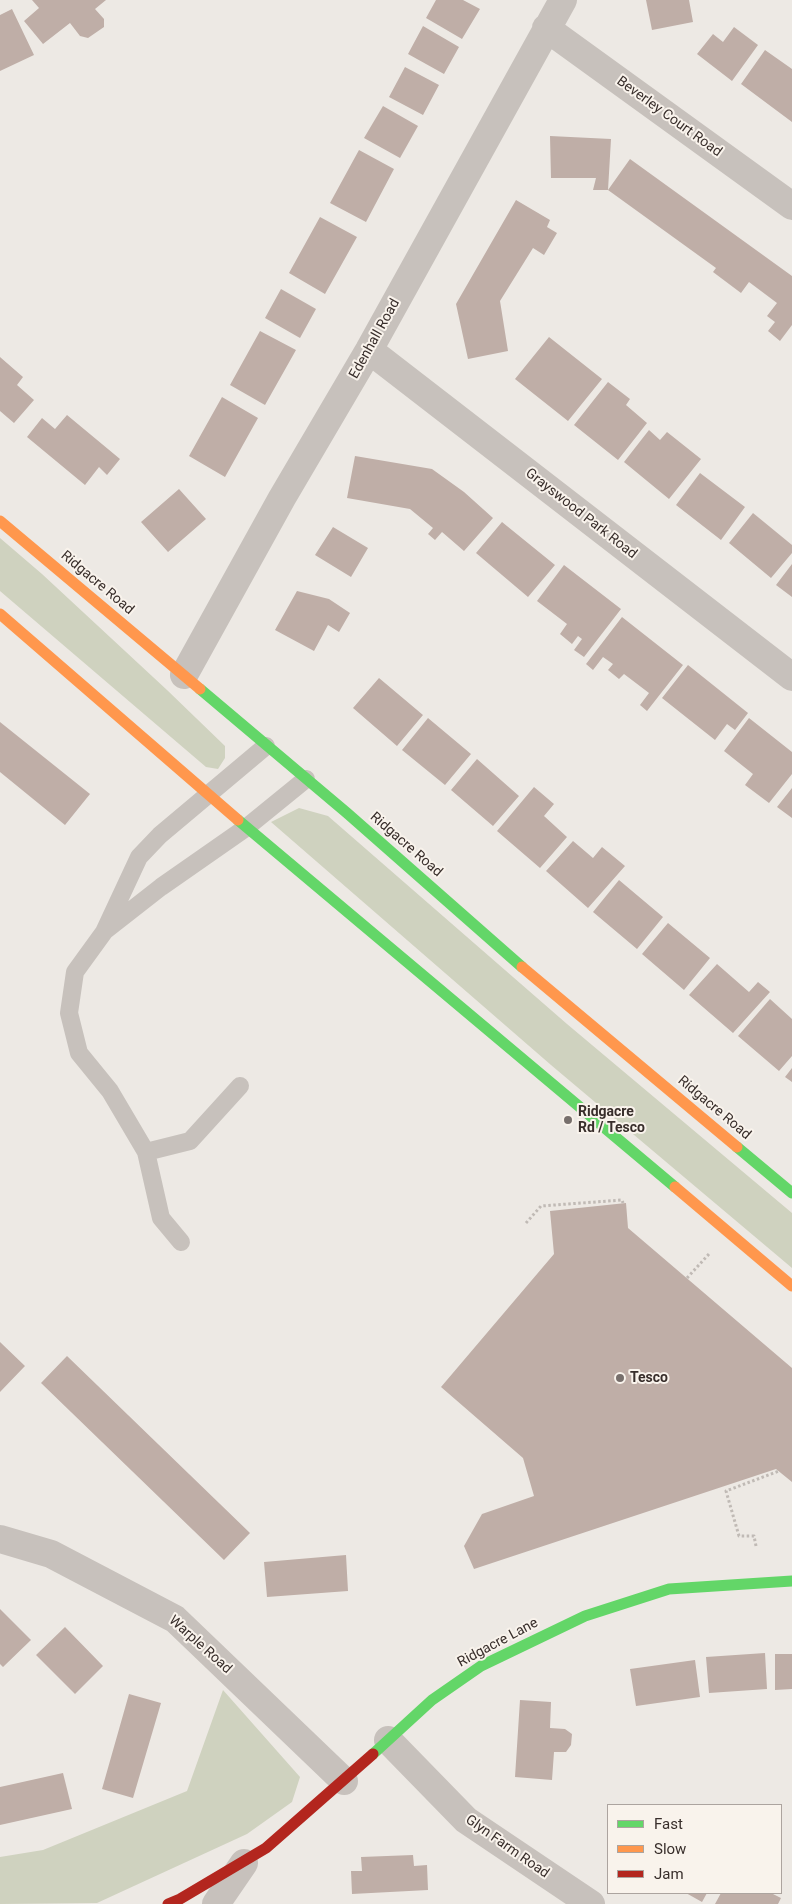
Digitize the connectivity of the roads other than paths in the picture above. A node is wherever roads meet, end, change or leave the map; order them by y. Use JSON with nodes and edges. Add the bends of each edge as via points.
{"nodes":[{"id":1,"x":562,"y":0,"type":"edge"},
{"id":2,"x":546,"y":28,"type":"junction"},
{"id":3,"x":792,"y":206,"type":"edge"},
{"id":4,"x":369,"y":350,"type":"junction"},
{"id":5,"x":0,"y":521,"type":"edge"},
{"id":6,"x":0,"y":614,"type":"edge"},
{"id":7,"x":184,"y":675,"type":"junction"},
{"id":8,"x":792,"y":678,"type":"edge"},
{"id":9,"x":266,"y":746,"type":"junction"},
{"id":10,"x":306,"y":779,"type":"junction"},
{"id":11,"x":210,"y":793,"type":"junction"},
{"id":12,"x":247,"y":827,"type":"junction"},
{"id":13,"x":104,"y":932,"type":"junction"},
{"id":14,"x":240,"y":1086,"type":"dead end"},
{"id":15,"x":146,"y":1152,"type":"junction"},
{"id":16,"x":792,"y":1194,"type":"edge"},
{"id":17,"x":181,"y":1242,"type":"dead end"},
{"id":18,"x":792,"y":1286,"type":"edge"},
{"id":19,"x":0,"y":1539,"type":"edge"},
{"id":20,"x":792,"y":1582,"type":"edge"},
{"id":21,"x":388,"y":1740,"type":"junction"},
{"id":22,"x":344,"y":1781,"type":"junction"},
{"id":23,"x":244,"y":1862,"type":"junction"},
{"id":24,"x":168,"y":1904,"type":"edge"},
{"id":25,"x":216,"y":1904,"type":"edge"},
{"id":26,"x":591,"y":1904,"type":"edge"}],
"edges":[{"from":1,"to":2,"type":"street","name":"Edenhall Road"},
{"from":2,"to":3,"type":"street","name":"Beverley Court Road"},
{"from":2,"to":4,"type":"street","name":"Edenhall Road"},
{"from":4,"to":7,"type":"street","name":"Edenhall Road"},
{"from":4,"to":8,"type":"street","name":"Grayswood Park Road"},
{"from":5,"to":7,"type":"street","name":"Ridgacre Road"},
{"from":6,"to":11,"type":"street"},
{"from":7,"to":9,"type":"street","name":"Ridgacre Road"},
{"from":9,"to":10,"type":"street","name":"Ridgacre Road"},
{"from":9,"to":11,"type":"lane"},
{"from":10,"to":12,"type":"lane"},
{"from":10,"to":16,"type":"street","name":"Ridgacre Road"},
{"from":11,"to":12,"type":"street"},
{"from":11,"to":13,"type":"lane","via":[[139,857]]},
{"from":12,"to":13,"type":"lane","via":[[161,887]]},
{"from":12,"to":18,"type":"street"},
{"from":13,"to":15,"type":"lane","via":[[75,972],[69,1013],[78,1053],[110,1091]]},
{"from":14,"to":15,"type":"lane","via":[[190,1141]]},
{"from":15,"to":17,"type":"lane","via":[[161,1218]]},
{"from":19,"to":22,"type":"street","name":"Warple Road","via":[[51,1554],[174,1619]]},
{"from":20,"to":21,"type":"street","name":"Ridgacre Lane","via":[[669,1589],[585,1616],[481,1666],[432,1700]]},
{"from":21,"to":22,"type":"street","name":"Ridgacre Lane"},
{"from":21,"to":26,"type":"street","name":"Glyn Farm Road","via":[[466,1820]]},
{"from":22,"to":23,"type":"street","name":"Ridgacre Lane","via":[[266,1848]]},
{"from":23,"to":24,"type":"street","name":"Ridgacre Lane"},
{"from":23,"to":25,"type":"street"}]}
